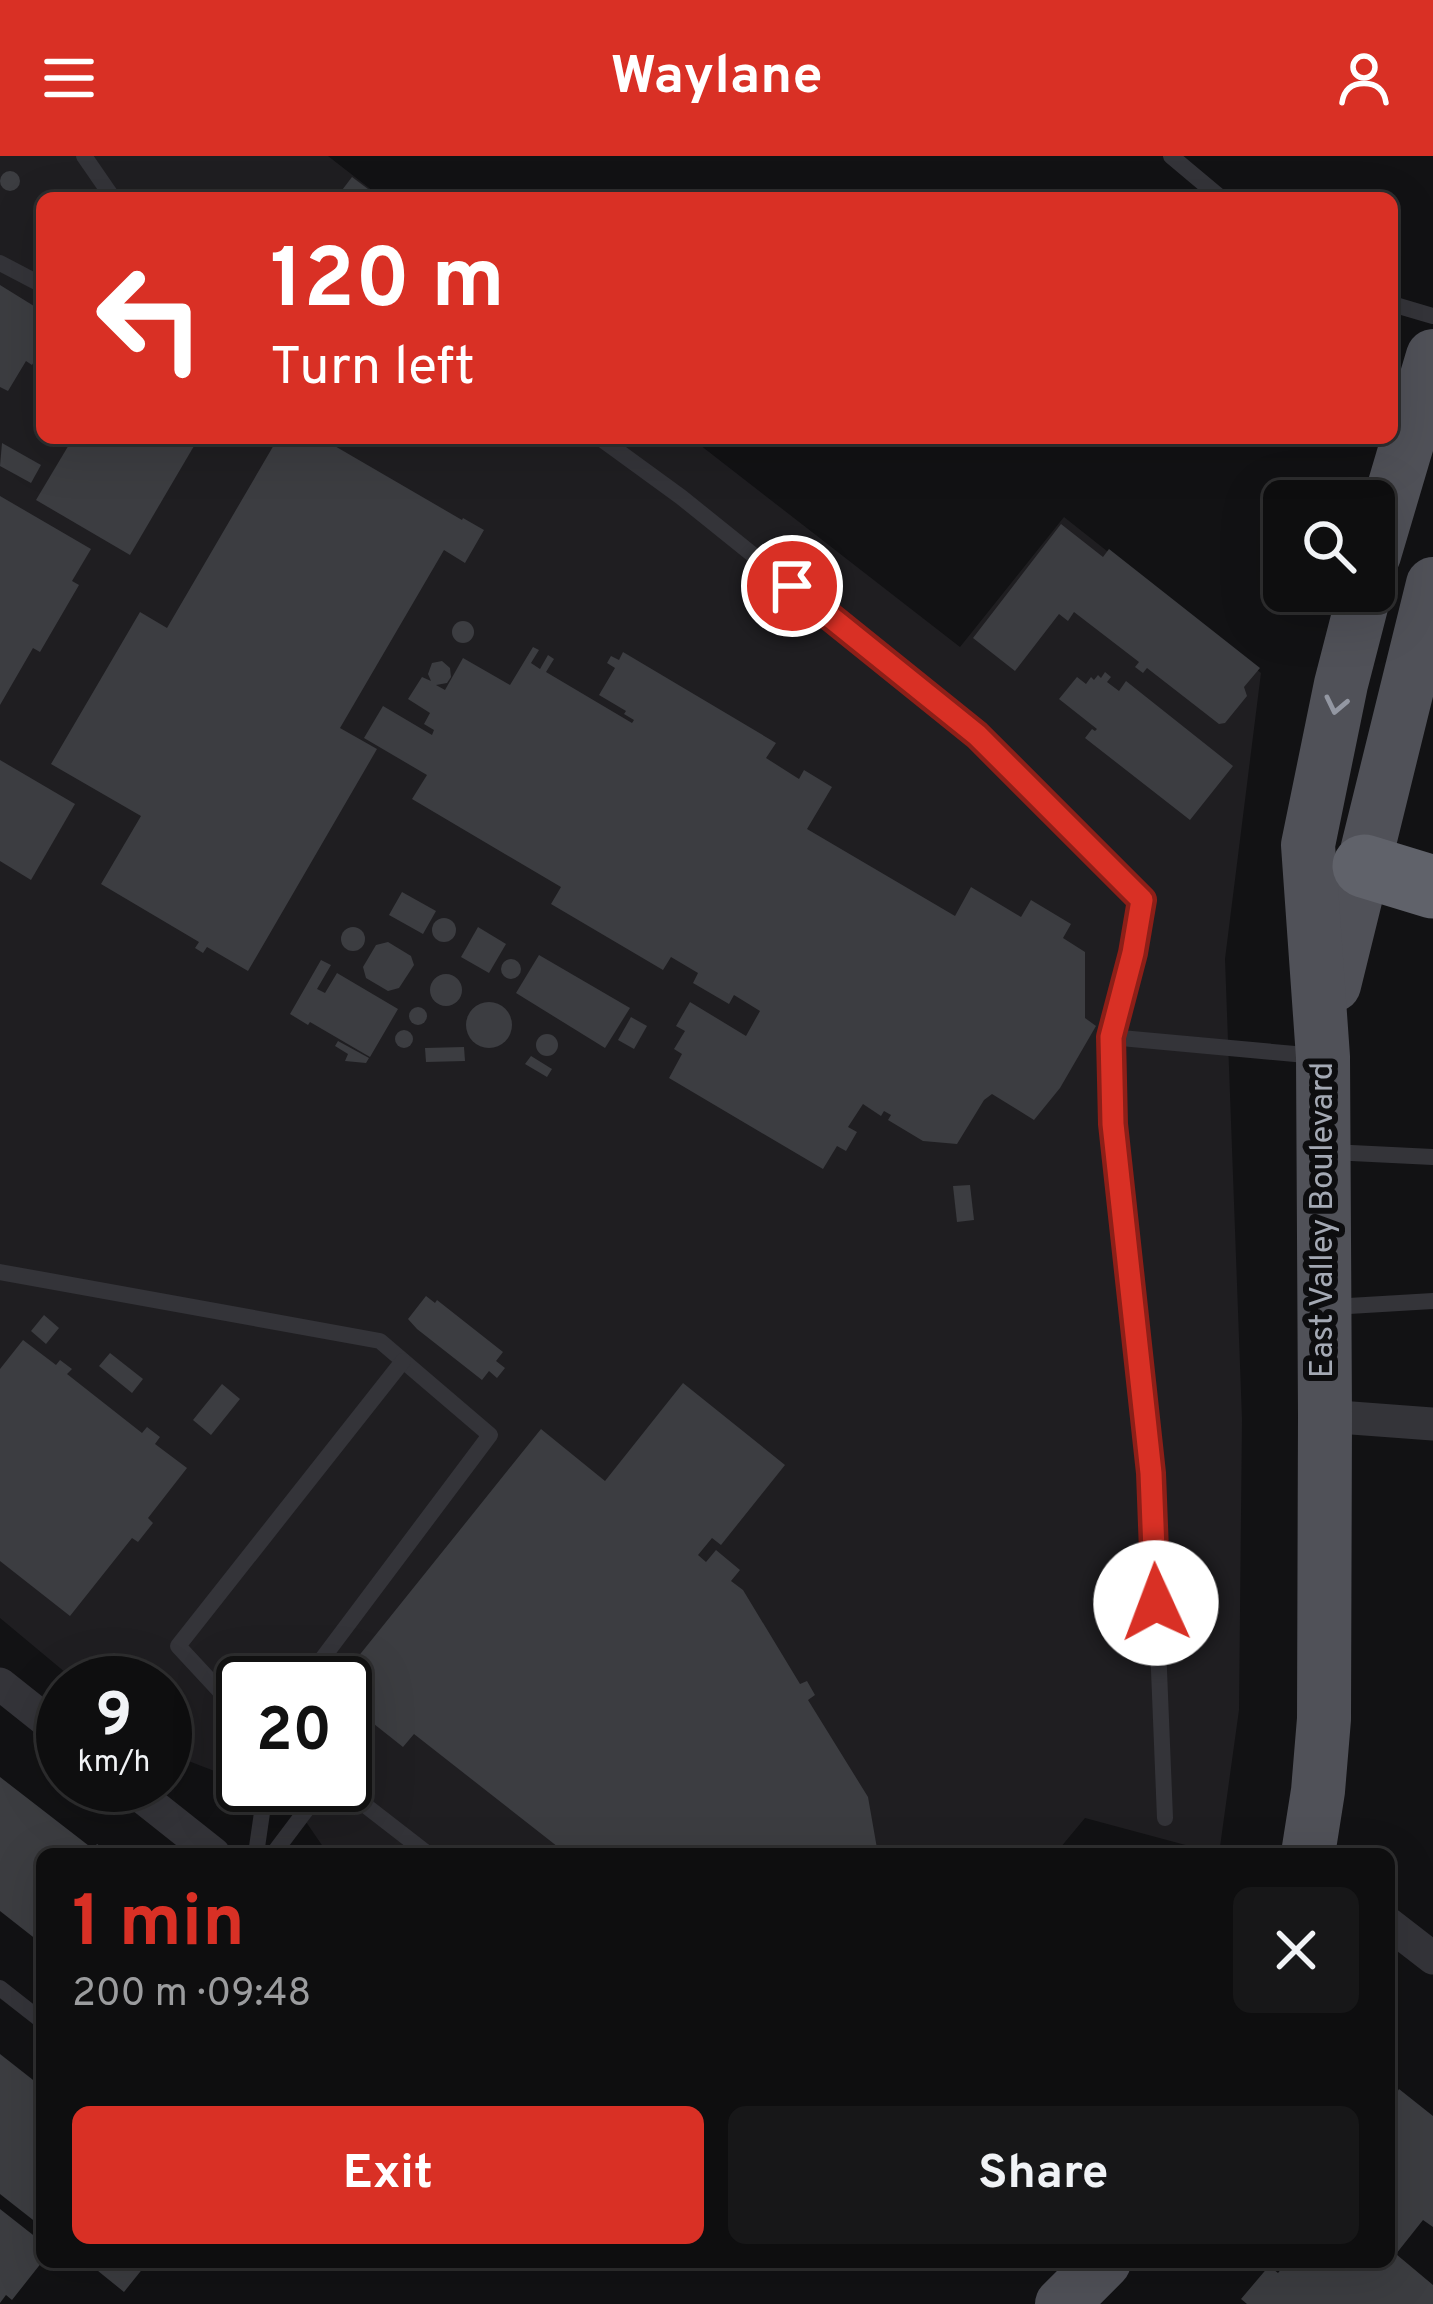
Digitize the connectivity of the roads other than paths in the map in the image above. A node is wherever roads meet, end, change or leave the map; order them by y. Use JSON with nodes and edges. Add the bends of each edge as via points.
{"nodes":[{"id":1,"x":84,"y":156,"type":"edge"},
{"id":2,"x":1171,"y":156,"type":"edge"},
{"id":3,"x":109,"y":192,"type":"edge"},
{"id":4,"x":1214,"y":192,"type":"edge"},
{"id":5,"x":0,"y":263,"type":"edge"},
{"id":6,"x":36,"y":282,"type":"edge"},
{"id":7,"x":1398,"y":306,"type":"edge"},
{"id":8,"x":1433,"y":316,"type":"edge"},
{"id":9,"x":1433,"y":356,"type":"edge"},
{"id":10,"x":608,"y":444,"type":"edge"},
{"id":11,"x":1395,"y":484,"type":"edge"},
{"id":12,"x":1433,"y":584,"type":"edge"},
{"id":13,"x":1360,"y":612,"type":"edge"},
{"id":14,"x":1336,"y":855,"type":"junction"},
{"id":15,"x":1433,"y":887,"type":"edge"},
{"id":16,"x":1111,"y":1037,"type":"junction"},
{"id":17,"x":1323,"y":1045,"type":"junction"},
{"id":18,"x":1324,"y":1152,"type":"junction"},
{"id":19,"x":1433,"y":1157,"type":"edge"},
{"id":20,"x":0,"y":1272,"type":"edge"},
{"id":21,"x":1433,"y":1301,"type":"edge"},
{"id":22,"x":1324,"y":1307,"type":"junction"},
{"id":23,"x":403,"y":1361,"type":"junction"},
{"id":24,"x":1325,"y":1416,"type":"junction"},
{"id":25,"x":1433,"y":1424,"type":"edge"},
{"id":26,"x":324,"y":1656,"type":"edge"},
{"id":27,"x":0,"y":1684,"type":"edge"},
{"id":28,"x":216,"y":1687,"type":"edge"},
{"id":29,"x":36,"y":1713,"type":"edge"},
{"id":30,"x":372,"y":1811,"type":"edge"},
{"id":31,"x":161,"y":1812,"type":"edge"},
{"id":32,"x":262,"y":1812,"type":"edge"},
{"id":33,"x":305,"y":1812,"type":"edge"},
{"id":34,"x":1166,"y":1818,"type":"dead end"},
{"id":35,"x":206,"y":1848,"type":"edge"},
{"id":36,"x":257,"y":1848,"type":"edge"},
{"id":37,"x":278,"y":1848,"type":"edge"},
{"id":38,"x":420,"y":1848,"type":"edge"},
{"id":39,"x":1309,"y":1848,"type":"edge"},
{"id":40,"x":1395,"y":1929,"type":"edge"},
{"id":41,"x":1433,"y":1958,"type":"edge"},
{"id":42,"x":0,"y":1988,"type":"edge"},
{"id":43,"x":36,"y":2016,"type":"edge"},
{"id":44,"x":1098,"y":2268,"type":"edge"},
{"id":45,"x":1062,"y":2304,"type":"edge"}],
"edges":[{"from":1,"to":3,"type":"lane"},
{"from":2,"to":4,"type":"lane"},
{"from":5,"to":6,"type":"lane"},
{"from":7,"to":8,"type":"lane"},
{"from":9,"to":11,"type":"main road"},
{"from":10,"to":16,"type":"lane","via":[[977,735],[1142,900]]},
{"from":12,"to":14,"type":"main road"},
{"from":13,"to":14,"type":"main road","one_way":true,"via":[[1341,684]]},
{"from":14,"to":15,"type":"highway"},
{"from":14,"to":17,"type":"main road","name":"East Valley Boulevard"},
{"from":16,"to":17,"type":"lane"},
{"from":16,"to":34,"type":"lane","via":[[1151,1473]]},
{"from":17,"to":18,"type":"main road","name":"East Valley Boulevard"},
{"from":18,"to":19,"type":"lane"},
{"from":18,"to":22,"type":"main road","name":"East Valley Boulevard"},
{"from":20,"to":23,"type":"lane","via":[[380,1341]]},
{"from":21,"to":22,"type":"lane"},
{"from":22,"to":24,"type":"main road","name":"East Valley Boulevard"},
{"from":23,"to":26,"type":"lane","via":[[490,1435]]},
{"from":23,"to":28,"type":"lane","via":[[178,1646]]},
{"from":24,"to":25,"type":"street"},
{"from":24,"to":39,"type":"main road","name":"East Valley Boulevard","via":[[1324,1719]]},
{"from":27,"to":29,"type":"street"},
{"from":30,"to":38,"type":"lane"},
{"from":31,"to":35,"type":"street"},
{"from":32,"to":36,"type":"lane"},
{"from":33,"to":37,"type":"lane"},
{"from":40,"to":41,"type":"street"},
{"from":42,"to":43,"type":"lane"},
{"from":44,"to":45,"type":"main road"}]}
